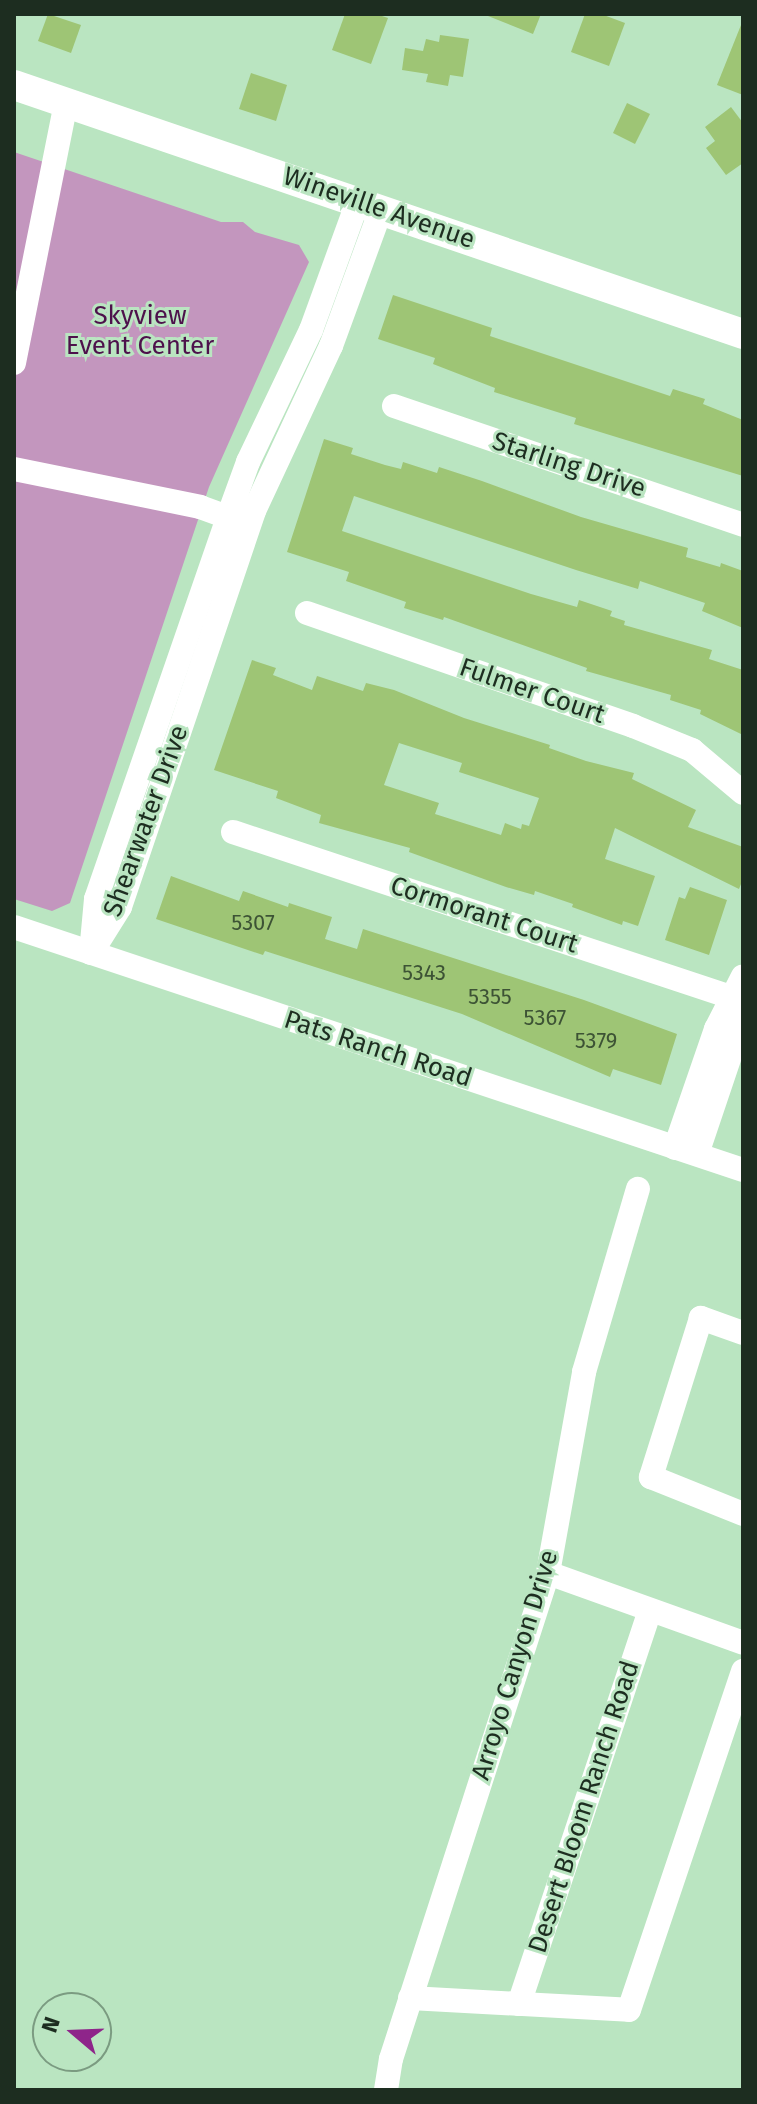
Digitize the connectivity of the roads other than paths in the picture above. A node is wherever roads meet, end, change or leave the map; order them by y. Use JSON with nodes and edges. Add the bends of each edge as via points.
{"nodes":[{"id":1,"x":14,"y":85,"type":"edge"},
{"id":2,"x":66,"y":102,"type":"junction"},
{"id":3,"x":370,"y":205,"type":"junction"},
{"id":4,"x":743,"y":334,"type":"edge"},
{"id":5,"x":14,"y":363,"type":"edge"},
{"id":6,"x":394,"y":406,"type":"dead end"},
{"id":7,"x":14,"y":469,"type":"edge"},
{"id":8,"x":228,"y":517,"type":"junction"},
{"id":9,"x":743,"y":525,"type":"edge"},
{"id":10,"x":307,"y":613,"type":"dead end"},
{"id":11,"x":743,"y":793,"type":"edge"},
{"id":12,"x":233,"y":832,"type":"dead end"},
{"id":13,"x":14,"y":927,"type":"edge"},
{"id":14,"x":91,"y":953,"type":"junction"},
{"id":15,"x":739,"y":987,"type":"edge"},
{"id":16,"x":686,"y":1151,"type":"junction"},
{"id":17,"x":743,"y":1170,"type":"edge"},
{"id":18,"x":638,"y":1189,"type":"dead end"},
{"id":19,"x":743,"y":1333,"type":"edge"},
{"id":20,"x":743,"y":1514,"type":"edge"},
{"id":21,"x":548,"y":1573,"type":"junction"},
{"id":22,"x":650,"y":1610,"type":"junction"},
{"id":23,"x":743,"y":1643,"type":"edge"},
{"id":24,"x":743,"y":1671,"type":"edge"},
{"id":25,"x":410,"y":1998,"type":"junction"},
{"id":26,"x":519,"y":2004,"type":"junction"},
{"id":27,"x":386,"y":2090,"type":"edge"}],
"edges":[{"from":1,"to":2,"type":"main road","name":"Wineville Avenue"},
{"from":2,"to":3,"type":"main road","name":"Wineville Avenue"},
{"from":2,"to":5,"type":"street"},
{"from":3,"to":4,"type":"main road","name":"Wineville Avenue"},
{"from":3,"to":8,"type":"street","name":"Shearwater Drive","via":[[248,462]]},
{"from":3,"to":14,"type":"street","name":"Shearwater Drive","via":[[331,346],[254,511],[120,907]]},
{"from":6,"to":9,"type":"street","name":"Starling Drive"},
{"from":7,"to":8,"type":"street"},
{"from":8,"to":14,"type":"street","name":"Shearwater Drive","via":[[96,899]]},
{"from":10,"to":11,"type":"street","name":"Fulmer Court","via":[[692,750]]},
{"from":12,"to":15,"type":"street","name":"Cormorant Court"},
{"from":13,"to":14,"type":"street","name":"Pats Ranch Road"},
{"from":14,"to":16,"type":"street","name":"Pats Ranch Road"},
{"from":15,"to":16,"type":"street","via":[[716,1029]]},
{"from":16,"to":17,"type":"street","name":"Pats Ranch Road"},
{"from":18,"to":21,"type":"street","name":"Arroyo Canyon Drive","via":[[584,1372]]},
{"from":19,"to":20,"type":"street","via":[[701,1318],[651,1477]]},
{"from":21,"to":22,"type":"street"},
{"from":21,"to":25,"type":"street","name":"Arroyo Canyon Drive"},
{"from":22,"to":23,"type":"street"},
{"from":22,"to":26,"type":"street","name":"Desert Bloom Ranch Road"},
{"from":24,"to":26,"type":"street","via":[[629,2010]]},
{"from":25,"to":26,"type":"street"},
{"from":25,"to":27,"type":"street","name":"Arroyo Canyon Drive"}]}
